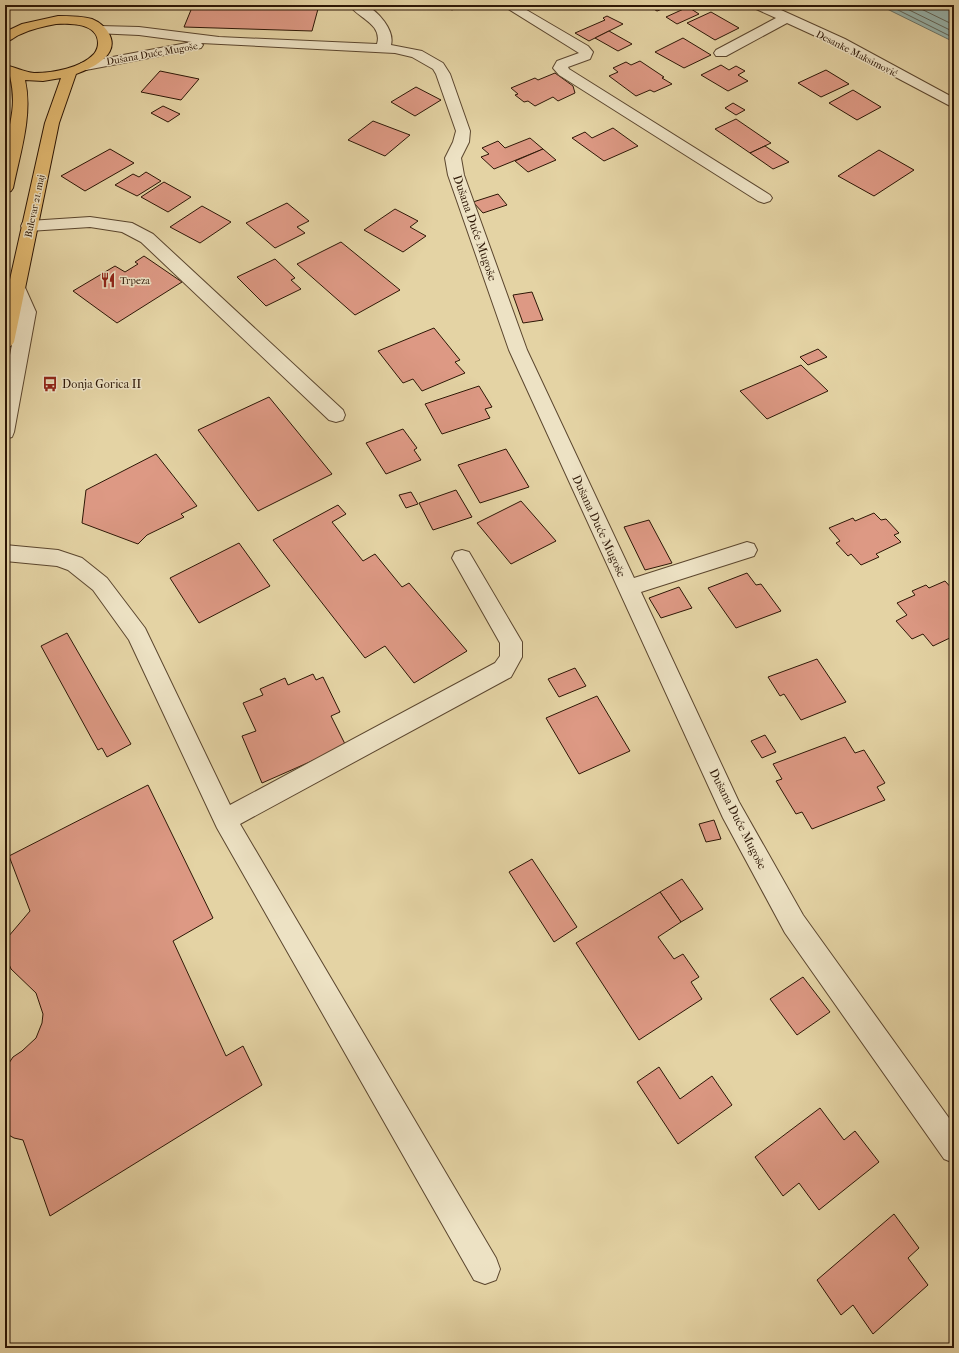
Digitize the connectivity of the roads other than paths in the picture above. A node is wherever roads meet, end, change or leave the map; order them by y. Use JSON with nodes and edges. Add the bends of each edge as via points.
{"nodes":[{"id":1,"x":356,"y":5,"type":"edge"},
{"id":2,"x":509,"y":5,"type":"edge"},
{"id":3,"x":759,"y":5,"type":"edge"},
{"id":4,"x":33,"y":12,"type":"dead end"},
{"id":5,"x":785,"y":18,"type":"junction"},
{"id":6,"x":21,"y":28,"type":"junction"},
{"id":7,"x":100,"y":30,"type":"junction"},
{"id":8,"x":5,"y":38,"type":"edge"},
{"id":9,"x":219,"y":41,"type":"junction"},
{"id":10,"x":383,"y":48,"type":"junction"},
{"id":11,"x":721,"y":53,"type":"dead end"},
{"id":12,"x":86,"y":66,"type":"junction"},
{"id":13,"x":8,"y":70,"type":"edge"},
{"id":14,"x":70,"y":72,"type":"junction"},
{"id":15,"x":954,"y":104,"type":"edge"},
{"id":16,"x":5,"y":188,"type":"edge"},
{"id":17,"x":764,"y":198,"type":"dead end"},
{"id":18,"x":29,"y":226,"type":"junction"},
{"id":19,"x":17,"y":287,"type":"junction"},
{"id":20,"x":5,"y":342,"type":"edge"},
{"id":21,"x":336,"y":415,"type":"dead end"},
{"id":22,"x":5,"y":432,"type":"edge"},
{"id":23,"x":747,"y":550,"type":"dead end"},
{"id":24,"x":5,"y":553,"type":"edge"},
{"id":25,"x":462,"y":558,"type":"dead end"},
{"id":26,"x":628,"y":588,"type":"junction"},
{"id":27,"x":225,"y":820,"type":"junction"},
{"id":28,"x":954,"y":1149,"type":"edge"},
{"id":29,"x":485,"y":1269,"type":"dead end"}],
"edges":[{"from":1,"to":10,"type":"street","via":[[384,31],[386,38]]},
{"from":2,"to":17,"type":"street","via":[[583,48],[585,56],[562,64],[560,68],[564,72]]},
{"from":3,"to":5,"type":"street","name":"Desanke Maksimović"},
{"from":4,"to":6,"type":"main road"},
{"from":5,"to":11,"type":"street"},
{"from":5,"to":15,"type":"street","name":"Desanke Maksimović","via":[[840,42]]},
{"from":6,"to":7,"type":"main road","via":[[37,22],[86,17]]},
{"from":6,"to":8,"type":"main road"},
{"from":7,"to":9,"type":"street","name":"Dušana Duće Mugoše","via":[[139,31]]},
{"from":7,"to":12,"type":"main road","via":[[105,39],[104,48],[98,57]]},
{"from":9,"to":10,"type":"street","name":"Dušana Duće Mugoše"},
{"from":9,"to":12,"type":"street","name":"Dušana Duće Mugoše"},
{"from":10,"to":26,"type":"street","name":"Dušana Duće Mugoše","via":[[417,54],[438,66],[443,74],[463,131],[453,158],[456,175],[518,350]]},
{"from":12,"to":14,"type":"main road"},
{"from":13,"to":14,"type":"main road","via":[[40,77]]},
{"from":13,"to":16,"type":"main road","via":[[21,92],[21,110]]},
{"from":14,"to":18,"type":"main road","name":"Bulevar 21. maj","via":[[52,123]]},
{"from":18,"to":19,"type":"main road","name":"Bulevar 21. maj"},
{"from":18,"to":21,"type":"street","via":[[90,222],[126,227],[147,238]]},
{"from":19,"to":20,"type":"main road","name":"Bulevar 21. maj"},
{"from":19,"to":22,"type":"street","via":[[27,312]]},
{"from":23,"to":26,"type":"street"},
{"from":24,"to":27,"type":"street","via":[[58,558],[75,564],[100,584],[137,634]]},
{"from":25,"to":27,"type":"street","via":[[511,642],[511,657],[503,670]]},
{"from":26,"to":28,"type":"street","name":"Dušana Duće Mugoše","via":[[731,810],[794,924]]},
{"from":27,"to":29,"type":"street"}]}
